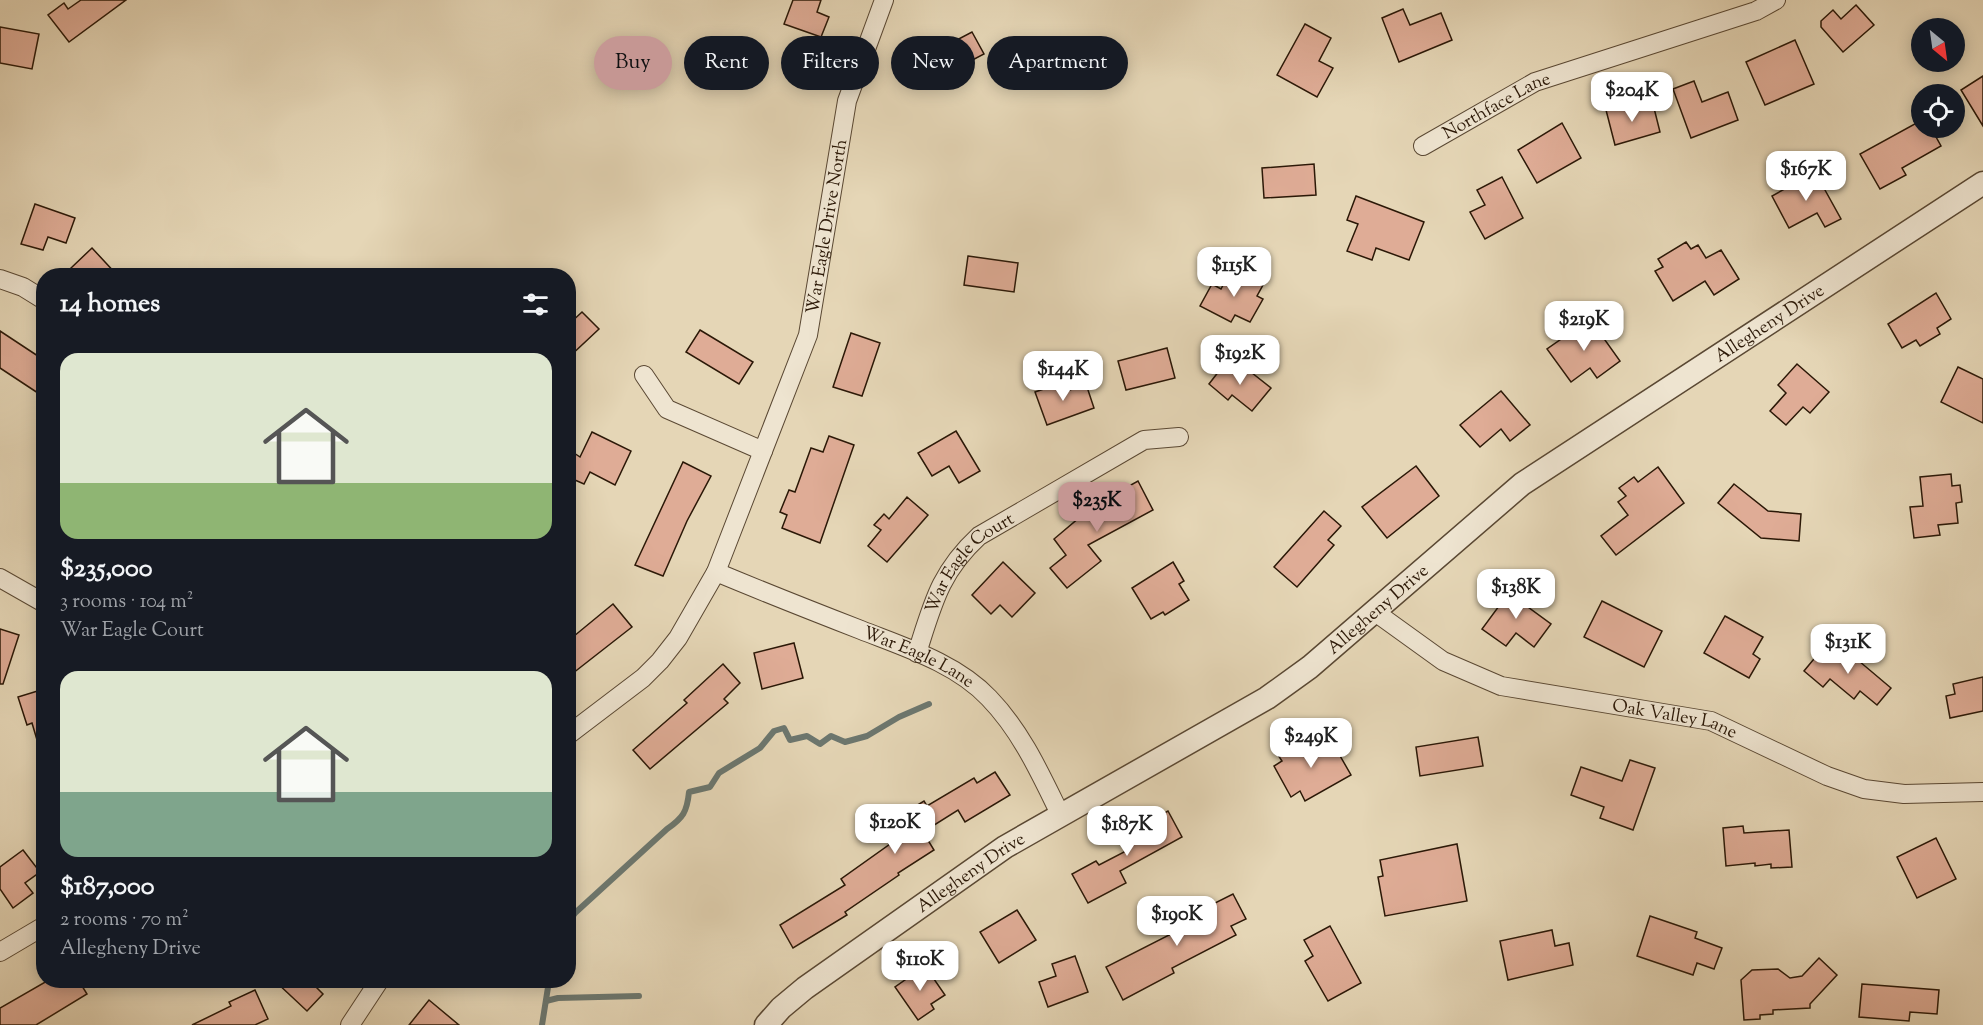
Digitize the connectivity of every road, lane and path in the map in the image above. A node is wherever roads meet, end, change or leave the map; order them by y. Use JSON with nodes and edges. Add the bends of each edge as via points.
{"nodes":[{"id":1,"x":884,"y":0,"type":"edge"},
{"id":2,"x":1776,"y":0,"type":"edge"},
{"id":3,"x":1423,"y":146,"type":"dead end"},
{"id":4,"x":1983,"y":183,"type":"edge"},
{"id":5,"x":0,"y":279,"type":"edge"},
{"id":6,"x":36,"y":295,"type":"edge"},
{"id":7,"x":644,"y":375,"type":"dead end"},
{"id":8,"x":1179,"y":437,"type":"dead end"},
{"id":9,"x":763,"y":451,"type":"junction"},
{"id":10,"x":716,"y":572,"type":"junction"},
{"id":11,"x":0,"y":578,"type":"edge"},
{"id":12,"x":36,"y":598,"type":"edge"},
{"id":13,"x":1375,"y":612,"type":"junction"},
{"id":14,"x":917,"y":652,"type":"junction"},
{"id":15,"x":576,"y":729,"type":"edge"},
{"id":16,"x":1983,"y":792,"type":"edge"},
{"id":17,"x":1060,"y":814,"type":"junction"},
{"id":18,"x":36,"y":931,"type":"edge"},
{"id":19,"x":0,"y":952,"type":"edge"},
{"id":20,"x":374,"y":988,"type":"edge"},
{"id":21,"x":350,"y":1025,"type":"edge"},
{"id":22,"x":766,"y":1025,"type":"edge"}],
"edges":[{"from":1,"to":9,"type":"street","name":"War Eagle Drive North","via":[[847,101],[808,335]]},
{"from":2,"to":3,"type":"street","name":"Northface Lane","via":[[1756,11],[1535,82]]},
{"from":4,"to":13,"type":"street","name":"Allegheny Drive","via":[[1531,478]]},
{"from":5,"to":6,"type":"street"},
{"from":7,"to":9,"type":"street","via":[[667,409]]},
{"from":8,"to":14,"type":"street","name":"War Eagle Court","via":[[1144,440],[979,536],[958,555],[946,574]]},
{"from":9,"to":10,"type":"street","name":"War Eagle Drive North"},
{"from":10,"to":14,"type":"street","name":"War Eagle Lane"},
{"from":10,"to":15,"type":"street","name":"War Eagle Drive North","via":[[660,661]]},
{"from":11,"to":12,"type":"street"},
{"from":13,"to":16,"type":"street","name":"Oak Valley Lane","via":[[1443,661],[1501,686],[1712,721],[1827,776],[1864,789],[1904,794]]},
{"from":13,"to":17,"type":"street","name":"Allegheny Drive","via":[[1267,699]]},
{"from":14,"to":17,"type":"street","name":"War Eagle Lane","via":[[957,672],[987,695],[1025,745]]},
{"from":17,"to":22,"type":"street","name":"Allegheny Drive","via":[[1005,847],[805,988]]},
{"from":18,"to":19,"type":"street"},
{"from":20,"to":21,"type":"street"}]}
